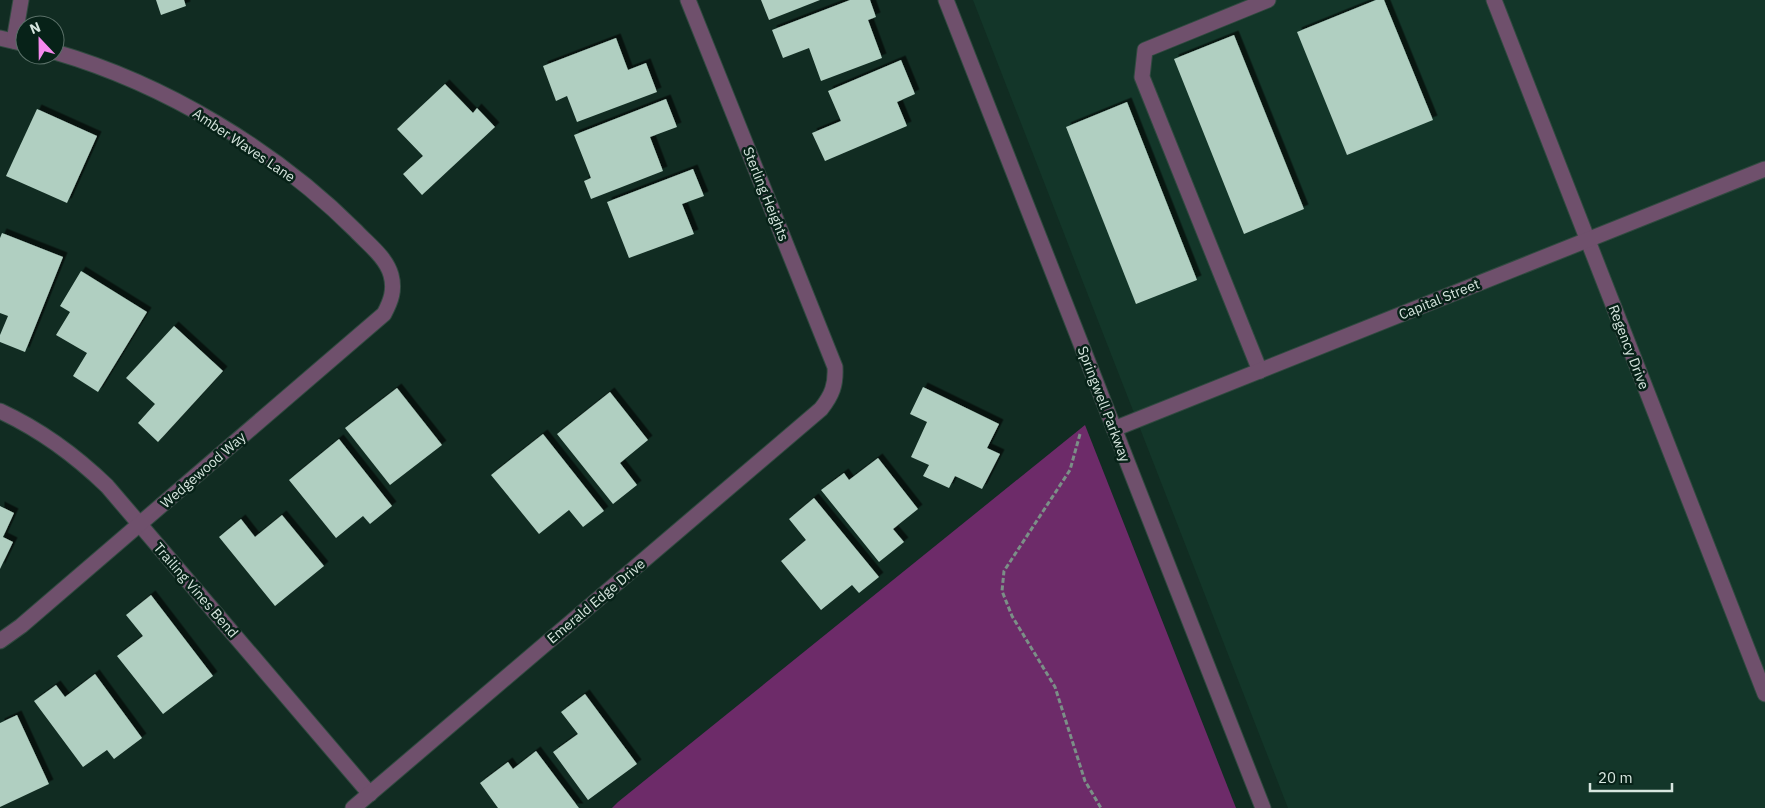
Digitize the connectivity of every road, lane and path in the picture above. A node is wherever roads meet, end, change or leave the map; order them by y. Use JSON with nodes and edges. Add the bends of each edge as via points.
{"nodes":[{"id":1,"x":21,"y":0,"type":"edge"},
{"id":2,"x":688,"y":0,"type":"edge"},
{"id":3,"x":946,"y":0,"type":"edge"},
{"id":4,"x":1268,"y":0,"type":"edge"},
{"id":5,"x":1494,"y":0,"type":"edge"},
{"id":6,"x":13,"y":41,"type":"edge"},
{"id":7,"x":65,"y":55,"type":"edge"},
{"id":8,"x":1765,"y":169,"type":"edge"},
{"id":9,"x":1588,"y":240,"type":"junction"},
{"id":10,"x":393,"y":289,"type":"joint"},
{"id":11,"x":1260,"y":371,"type":"junction"},
{"id":12,"x":834,"y":390,"type":"joint"},
{"id":13,"x":0,"y":411,"type":"edge"},
{"id":14,"x":1114,"y":430,"type":"junction"},
{"id":15,"x":1080,"y":434,"type":"dead end"},
{"id":16,"x":140,"y":524,"type":"junction"},
{"id":17,"x":0,"y":641,"type":"edge"},
{"id":18,"x":1765,"y":694,"type":"edge"},
{"id":19,"x":370,"y":794,"type":"junction"},
{"id":20,"x":353,"y":808,"type":"edge"},
{"id":21,"x":1101,"y":808,"type":"edge"},
{"id":22,"x":1263,"y":808,"type":"edge"}],
"edges":[{"from":1,"to":6,"type":"street"},
{"from":2,"to":12,"type":"street","name":"Sterling Heights","via":[[835,367]]},
{"from":3,"to":14,"type":"street","name":"Springwell Parkway"},
{"from":4,"to":11,"type":"street","via":[[1145,50],[1142,77]]},
{"from":5,"to":9,"type":"street","name":"Regency Drive"},
{"from":7,"to":10,"type":"street","name":"Amber Waves Lane","via":[[143,84],[201,114],[266,156],[330,205],[384,259]]},
{"from":8,"to":9,"type":"street","name":"Capital Street"},
{"from":9,"to":11,"type":"street","name":"Capital Street"},
{"from":9,"to":18,"type":"street","name":"Regency Drive"},
{"from":10,"to":16,"type":"street","name":"Wedgewood Way","via":[[384,314]]},
{"from":11,"to":14,"type":"street","name":"Capital Street"},
{"from":12,"to":19,"type":"street","name":"Emerald Edge Drive","via":[[821,409]]},
{"from":13,"to":16,"type":"street","name":"Trailing Vines Bend","via":[[54,441],[82,462]]},
{"from":14,"to":22,"type":"street","name":"Springwell Parkway"},
{"from":15,"to":21,"type":"path","via":[[1070,470],[1004,572],[1002,591],[1012,616],[1055,687],[1085,781]]},
{"from":16,"to":17,"type":"street","name":"Wedgewood Way"},
{"from":16,"to":19,"type":"street","name":"Trailing Vines Bend"},
{"from":19,"to":20,"type":"street","name":"Emerald Edge Drive"}]}
